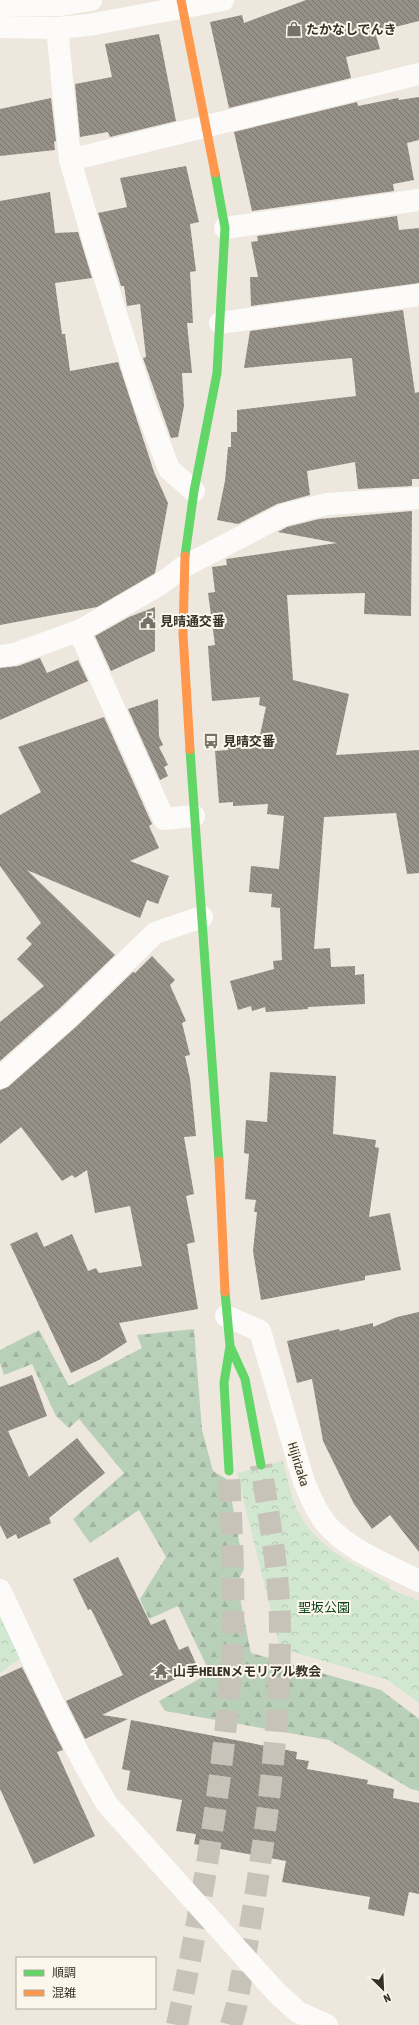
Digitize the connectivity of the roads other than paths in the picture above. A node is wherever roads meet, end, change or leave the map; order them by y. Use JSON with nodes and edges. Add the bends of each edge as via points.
{"nodes":[{"id":1,"x":91,"y":0,"type":"edge"},
{"id":2,"x":224,"y":0,"type":"edge"},
{"id":3,"x":182,"y":4,"type":"edge"},
{"id":4,"x":0,"y":5,"type":"edge"},
{"id":5,"x":0,"y":27,"type":"edge"},
{"id":6,"x":56,"y":28,"type":"junction"},
{"id":7,"x":419,"y":74,"type":"edge"},
{"id":8,"x":207,"y":125,"type":"junction"},
{"id":9,"x":70,"y":160,"type":"junction"},
{"id":10,"x":419,"y":200,"type":"edge"},
{"id":11,"x":225,"y":228,"type":"junction"},
{"id":12,"x":419,"y":295,"type":"edge"},
{"id":13,"x":220,"y":323,"type":"junction"},
{"id":14,"x":194,"y":491,"type":"junction"},
{"id":15,"x":419,"y":498,"type":"edge"},
{"id":16,"x":183,"y":566,"type":"junction"},
{"id":17,"x":79,"y":631,"type":"junction"},
{"id":18,"x":0,"y":656,"type":"edge"},
{"id":19,"x":194,"y":816,"type":"junction"},
{"id":20,"x":202,"y":917,"type":"junction"},
{"id":21,"x":0,"y":1078,"type":"edge"},
{"id":22,"x":226,"y":1316,"type":"junction"},
{"id":23,"x":230,"y":1346,"type":"junction"},
{"id":24,"x":261,"y":1464,"type":"tunnel mouth"},
{"id":25,"x":229,"y":1471,"type":"tunnel mouth"},
{"id":26,"x":419,"y":1581,"type":"edge"},
{"id":27,"x":0,"y":1590,"type":"edge"},
{"id":28,"x":327,"y":2025,"type":"edge"}],
"edges":[{"from":1,"to":4,"type":"street","via":[[60,5]]},
{"from":2,"to":3,"type":"street"},
{"from":3,"to":6,"type":"street","via":[[89,25]]},
{"from":3,"to":8,"type":"street"},
{"from":5,"to":6,"type":"street"},
{"from":6,"to":9,"type":"street"},
{"from":7,"to":8,"type":"street"},
{"from":8,"to":9,"type":"street"},
{"from":8,"to":11,"type":"street"},
{"from":9,"to":14,"type":"street","via":[[143,400],[169,469]]},
{"from":10,"to":11,"type":"street"},
{"from":11,"to":13,"type":"street"},
{"from":12,"to":13,"type":"street"},
{"from":13,"to":14,"type":"street","via":[[217,373]]},
{"from":14,"to":16,"type":"street"},
{"from":15,"to":16,"type":"street","via":[[327,504],[283,515]]},
{"from":16,"to":17,"type":"street","via":[[159,585]]},
{"from":16,"to":19,"type":"street"},
{"from":17,"to":18,"type":"street","via":[[14,654]]},
{"from":17,"to":19,"type":"street","via":[[164,819]]},
{"from":19,"to":20,"type":"street"},
{"from":20,"to":21,"type":"street","via":[[155,933],[69,1017]]},
{"from":20,"to":22,"type":"street","via":[[219,1152]]},
{"from":22,"to":23,"type":"street"},
{"from":22,"to":26,"type":"street","name":"Hijirizaka","via":[[260,1331],[304,1482],[313,1505],[324,1522],[356,1548]]},
{"from":23,"to":24,"type":"street","via":[[245,1379]]},
{"from":23,"to":25,"type":"street","via":[[224,1383]]},
{"from":27,"to":28,"type":"street","via":[[64,1723],[107,1804],[277,1993],[298,2012]]}]}
